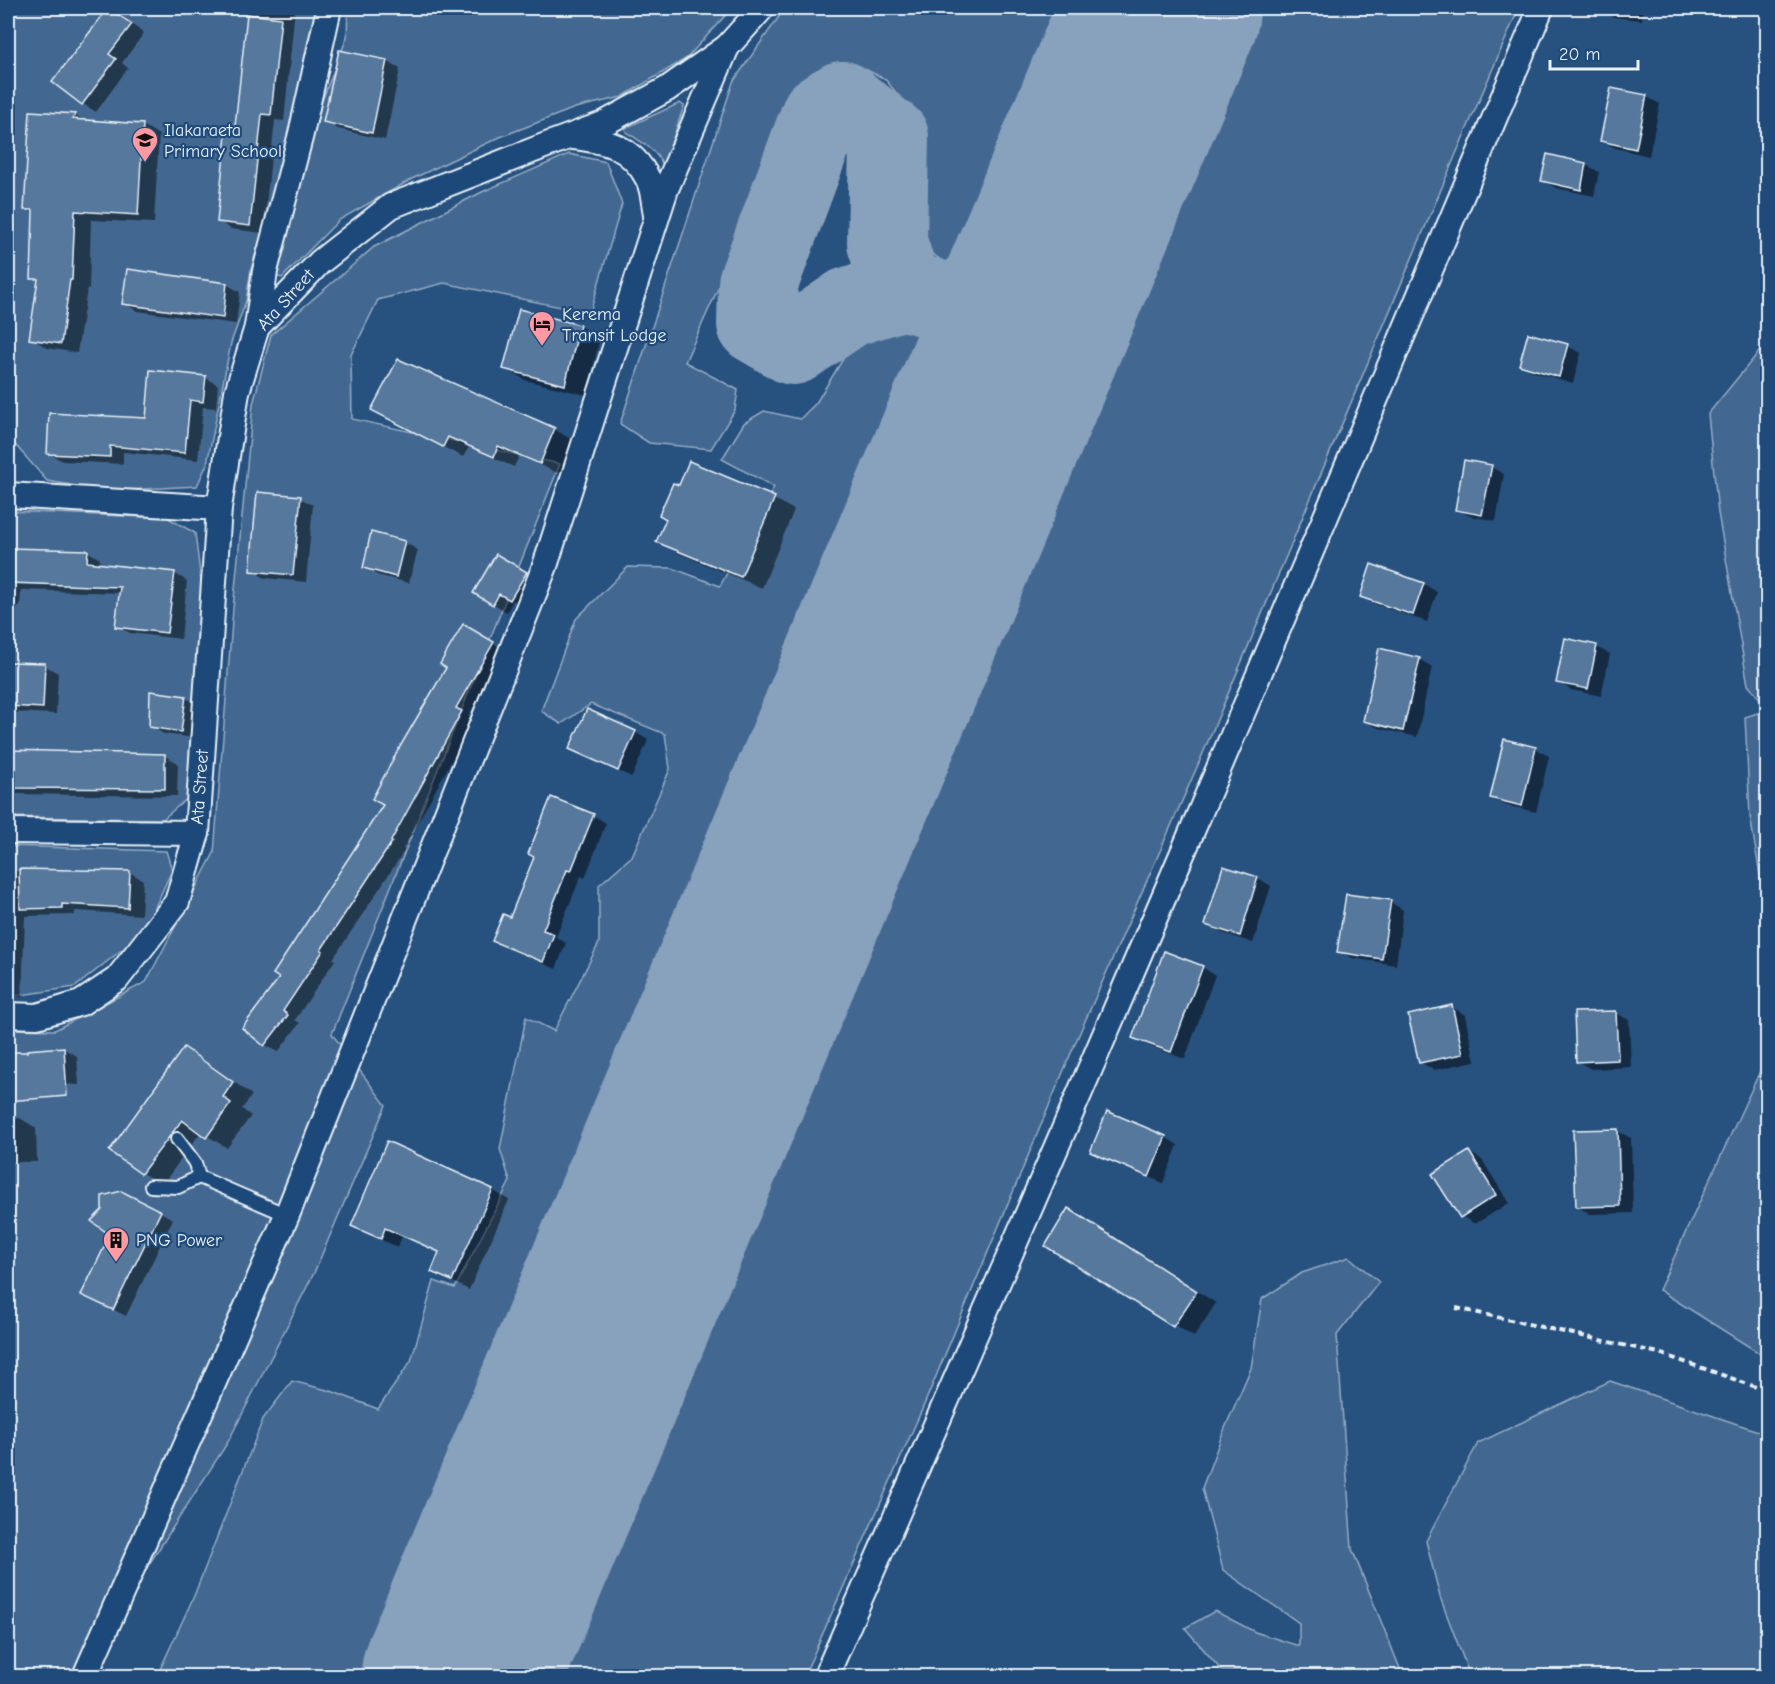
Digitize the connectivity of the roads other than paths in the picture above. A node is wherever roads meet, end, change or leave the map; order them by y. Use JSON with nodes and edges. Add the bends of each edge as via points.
{"nodes":[{"id":1,"x":329,"y":8,"type":"edge"},
{"id":2,"x":762,"y":8,"type":"edge"},
{"id":3,"x":1541,"y":8,"type":"edge"},
{"id":4,"x":727,"y":47,"type":"junction"},
{"id":5,"x":569,"y":136,"type":"junction"},
{"id":6,"x":657,"y":218,"type":"junction"},
{"id":7,"x":257,"y":327,"type":"junction"},
{"id":8,"x":8,"y":495,"type":"edge"},
{"id":9,"x":219,"y":508,"type":"junction"},
{"id":10,"x":8,"y":831,"type":"edge"},
{"id":11,"x":197,"y":833,"type":"junction"},
{"id":12,"x":8,"y":1015,"type":"edge"},
{"id":13,"x":177,"y":1139,"type":"dead end"},
{"id":14,"x":199,"y":1177,"type":"junction"},
{"id":15,"x":151,"y":1186,"type":"dead end"},
{"id":16,"x":288,"y":1215,"type":"junction"},
{"id":17,"x":85,"y":1677,"type":"edge"},
{"id":18,"x":826,"y":1677,"type":"edge"}],
"edges":[{"from":1,"to":7,"type":"street","via":[[265,271]]},
{"from":2,"to":4,"type":"street"},
{"from":3,"to":18,"type":"street","via":[[948,1401]]},
{"from":4,"to":5,"type":"street","name":"Ata Street","via":[[667,89],[603,124]]},
{"from":4,"to":6,"type":"street"},
{"from":5,"to":6,"type":"street","via":[[615,145],[636,161],[648,180]]},
{"from":5,"to":7,"type":"street","name":"Ata Street","via":[[391,206],[321,262]]},
{"from":6,"to":16,"type":"street","via":[[545,566]]},
{"from":7,"to":9,"type":"street","name":"Ata Street","via":[[237,392]]},
{"from":8,"to":9,"type":"street"},
{"from":9,"to":11,"type":"street","name":"Ata Street"},
{"from":10,"to":11,"type":"street"},
{"from":11,"to":12,"type":"street","name":"Ata Street","via":[[177,902],[117,979],[81,1003],[37,1016]]},
{"from":13,"to":14,"type":"lane","via":[[195,1163]]},
{"from":14,"to":15,"type":"lane","via":[[178,1187]]},
{"from":14,"to":16,"type":"lane"},
{"from":16,"to":17,"type":"street"}]}
